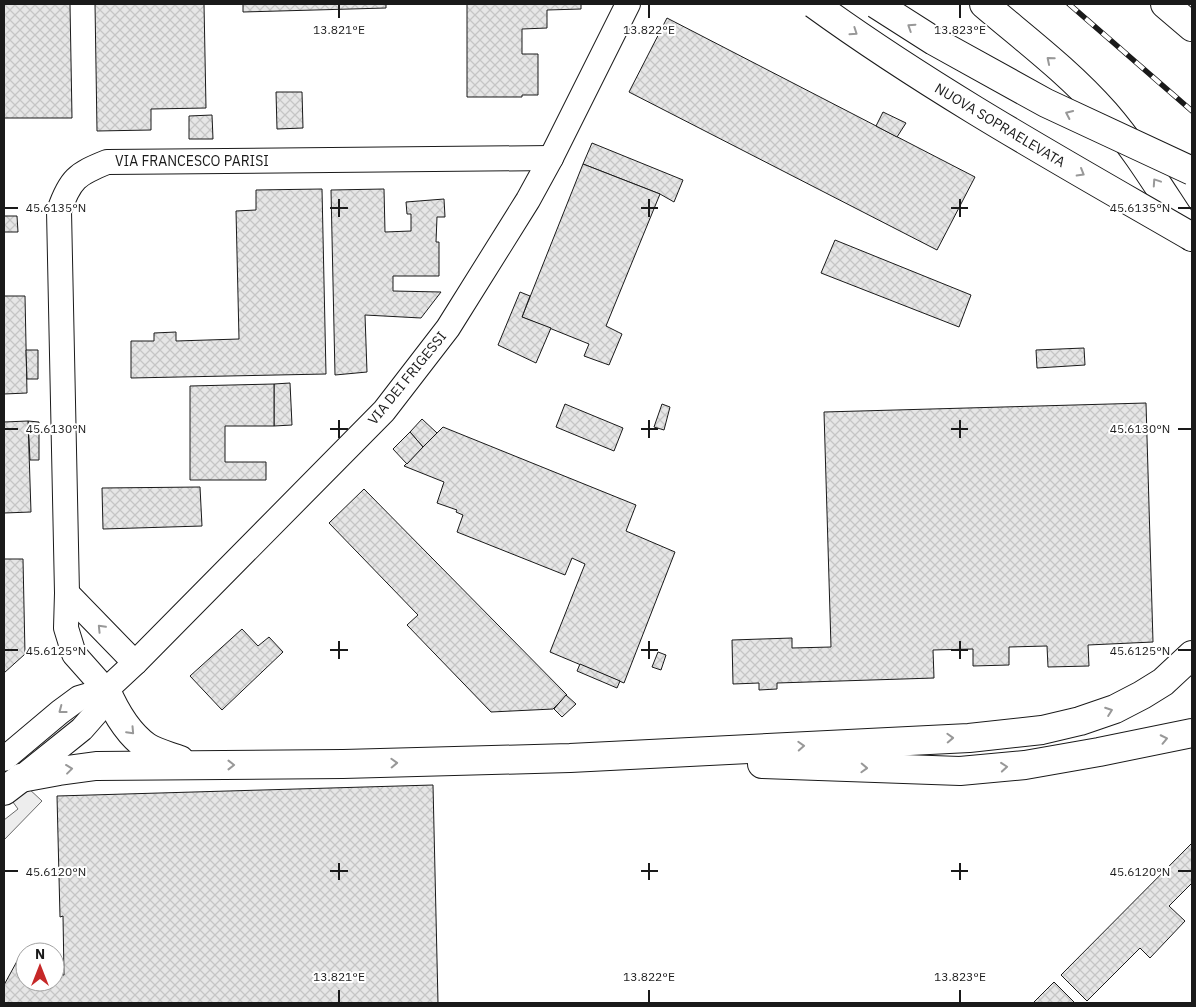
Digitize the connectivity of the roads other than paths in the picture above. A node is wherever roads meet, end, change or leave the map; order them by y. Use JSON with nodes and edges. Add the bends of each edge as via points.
{"nodes":[{"id":1,"x":628,"y":4,"type":"edge"},
{"id":2,"x":814,"y":4,"type":"edge"},
{"id":3,"x":876,"y":4,"type":"edge"},
{"id":4,"x":984,"y":4,"type":"edge"},
{"id":5,"x":1165,"y":4,"type":"edge"},
{"id":6,"x":1192,"y":27,"type":"edge"},
{"id":7,"x":552,"y":158,"type":"junction"},
{"id":8,"x":1192,"y":171,"type":"edge"},
{"id":9,"x":1192,"y":237,"type":"edge"},
{"id":10,"x":67,"y":593,"type":"junction"},
{"id":11,"x":1192,"y":655,"type":"edge"},
{"id":12,"x":135,"y":664,"type":"junction"},
{"id":13,"x":106,"y":690,"type":"junction"},
{"id":14,"x":1192,"y":732,"type":"edge"},
{"id":15,"x":570,"y":758,"type":"junction"},
{"id":16,"x":194,"y":765,"type":"junction"},
{"id":17,"x":10,"y":776,"type":"edge"}],
"edges":[{"from":1,"to":7,"type":"street","name":"VIA DEI FRIGESSI"},
{"from":2,"to":9,"type":"main road","name":"NUOVA SOPRAELEVATA","one_way":true,"bridge":true,"via":[[931,83]]},
{"from":8,"to":3,"type":"main road","one_way":true,"bridge":true,"via":[[1046,103],[934,41]]},
{"from":9,"to":4,"type":"main road","one_way":true,"bridge":true,"via":[[1105,113],[1058,67]]},
{"from":5,"to":6,"type":"main road"},
{"from":7,"to":10,"type":"street","name":"VIA FRANCESCO PARISI","via":[[107,162],[83,172],[66,191],[59,211]]},
{"from":7,"to":12,"type":"street","name":"VIA DEI FRIGESSI","via":[[448,328],[384,411]]},
{"from":12,"to":10,"type":"street","one_way":true},
{"from":10,"to":13,"type":"street","name":"VIA FRANCESCO PARISI","via":[[66,628],[74,654]]},
{"from":15,"to":11,"type":"main road","one_way":true,"via":[[969,738],[1042,730],[1116,709],[1163,682]]},
{"from":12,"to":13,"type":"street","name":"VIA DEI FRIGESSI"},
{"from":13,"to":16,"type":"main road","one_way":true,"via":[[116,714],[147,748]]},
{"from":13,"to":17,"type":"street","name":"VIA DEI FRIGESSI","via":[[96,713],[82,728]]},
{"from":15,"to":14,"type":"main road","one_way":true,"via":[[960,770],[1026,765]]},
{"from":16,"to":15,"type":"main road","one_way":true},
{"from":17,"to":16,"type":"main road","one_way":true,"via":[[96,766]]}]}
